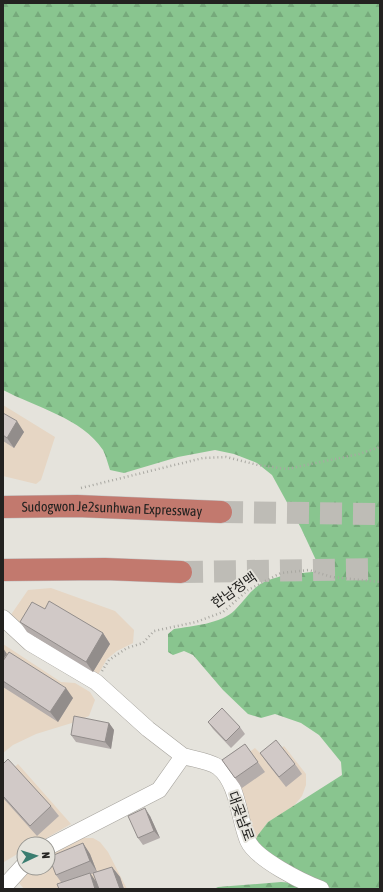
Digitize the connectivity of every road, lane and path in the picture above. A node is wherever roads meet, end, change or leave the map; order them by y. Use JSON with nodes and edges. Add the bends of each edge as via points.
{"nodes":[{"id":1,"x":380,"y":447,"type":"edge"},
{"id":2,"x":75,"y":489,"type":"dead end"},
{"id":3,"x":3,"y":507,"type":"edge"},
{"id":4,"x":221,"y":512,"type":"tunnel mouth"},
{"id":5,"x":3,"y":570,"type":"edge"},
{"id":6,"x":182,"y":572,"type":"tunnel mouth"},
{"id":7,"x":380,"y":582,"type":"edge"},
{"id":8,"x":3,"y":618,"type":"edge"},
{"id":9,"x":96,"y":682,"type":"junction"},
{"id":10,"x":183,"y":756,"type":"junction"},
{"id":11,"x":56,"y":843,"type":"edge"},
{"id":12,"x":16,"y":874,"type":"edge"},
{"id":13,"x":6,"y":886,"type":"edge"},
{"id":14,"x":322,"y":889,"type":"edge"}],
"edges":[{"from":1,"to":2,"type":"path","via":[[287,469],[226,457],[209,457]]},
{"from":3,"to":4,"type":"highway","name":"Sudogwon Je2sunhwan Expressway","via":[[77,506]]},
{"from":5,"to":6,"type":"highway","via":[[105,569]]},
{"from":7,"to":9,"type":"path","name":"한남정맥","via":[[332,577],[309,570],[281,573],[248,590],[223,612],[196,622],[154,631],[143,643],[127,648],[109,660]]},
{"from":8,"to":9,"type":"lane","via":[[30,643]]},
{"from":9,"to":10,"type":"lane","via":[[148,729]]},
{"from":10,"to":11,"type":"lane","via":[[156,792]]},
{"from":10,"to":14,"type":"lane","name":"대곶남로","via":[[210,764],[222,772],[235,796],[248,842],[256,852],[298,878]]},
{"from":12,"to":13,"type":"lane"}]}
